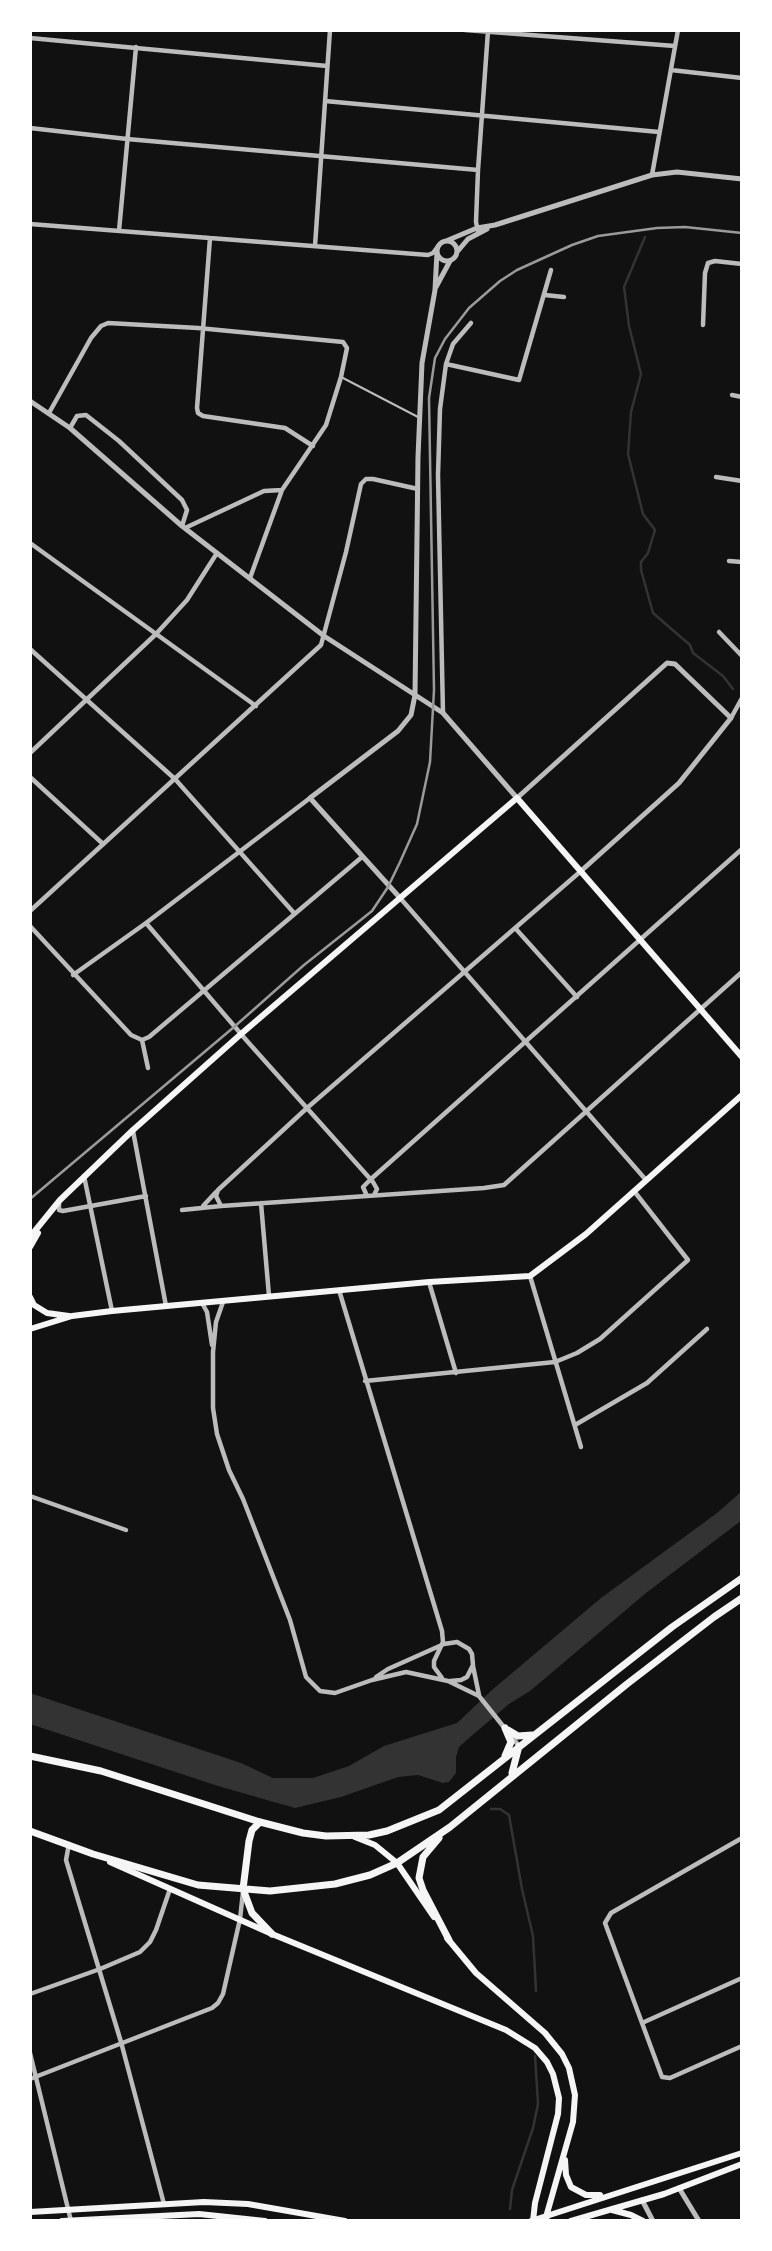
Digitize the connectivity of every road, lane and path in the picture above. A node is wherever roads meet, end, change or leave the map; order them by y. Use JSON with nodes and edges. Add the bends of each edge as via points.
{"nodes":[{"id":1,"x":330,"y":30,"type":"edge"},
{"id":2,"x":465,"y":30,"type":"edge"},
{"id":3,"x":678,"y":30,"type":"edge"},
{"id":4,"x":488,"y":31,"type":"edge"},
{"id":5,"x":30,"y":38,"type":"edge"},
{"id":6,"x":675,"y":46,"type":"junction"},
{"id":7,"x":136,"y":47,"type":"junction"},
{"id":8,"x":327,"y":66,"type":"junction"},
{"id":9,"x":671,"y":70,"type":"junction"},
{"id":10,"x":742,"y":78,"type":"edge"},
{"id":11,"x":325,"y":101,"type":"junction"},
{"id":12,"x":481,"y":116,"type":"junction"},
{"id":13,"x":30,"y":128,"type":"edge"},
{"id":14,"x":659,"y":132,"type":"junction"},
{"id":15,"x":127,"y":139,"type":"junction"},
{"id":16,"x":322,"y":157,"type":"junction"},
{"id":17,"x":478,"y":170,"type":"junction"},
{"id":18,"x":652,"y":175,"type":"junction"},
{"id":19,"x":742,"y":179,"type":"edge"},
{"id":20,"x":30,"y":224,"type":"edge"},
{"id":21,"x":478,"y":230,"type":"junction"},
{"id":22,"x":119,"y":231,"type":"junction"},
{"id":23,"x":210,"y":238,"type":"junction"},
{"id":24,"x":446,"y":242,"type":"junction"},
{"id":25,"x":315,"y":246,"type":"junction"},
{"id":26,"x":438,"y":249,"type":"junction"},
{"id":27,"x":457,"y":252,"type":"junction"},
{"id":28,"x":450,"y":261,"type":"junction"},
{"id":29,"x":742,"y":264,"type":"edge"},
{"id":30,"x":551,"y":270,"type":"dead end"},
{"id":31,"x":435,"y":290,"type":"junction"},
{"id":32,"x":545,"y":295,"type":"junction"},
{"id":33,"x":564,"y":297,"type":"dead end"},
{"id":34,"x":471,"y":323,"type":"dead end"},
{"id":35,"x":703,"y":325,"type":"dead end"},
{"id":36,"x":203,"y":329,"type":"junction"},
{"id":37,"x":446,"y":364,"type":"junction"},
{"id":38,"x":344,"y":379,"type":"dead end"},
{"id":39,"x":732,"y":396,"type":"dead end"},
{"id":40,"x":742,"y":397,"type":"edge"},
{"id":41,"x":30,"y":401,"type":"edge"},
{"id":42,"x":49,"y":413,"type":"junction"},
{"id":43,"x":419,"y":417,"type":"junction"},
{"id":44,"x":70,"y":428,"type":"junction"},
{"id":45,"x":313,"y":446,"type":"junction"},
{"id":46,"x":716,"y":477,"type":"dead end"},
{"id":47,"x":742,"y":481,"type":"edge"},
{"id":48,"x":418,"y":489,"type":"junction"},
{"id":49,"x":282,"y":490,"type":"junction"},
{"id":50,"x":184,"y":527,"type":"junction"},
{"id":51,"x":30,"y":543,"type":"edge"},
{"id":52,"x":217,"y":553,"type":"junction"},
{"id":53,"x":729,"y":561,"type":"dead end"},
{"id":54,"x":742,"y":562,"type":"edge"},
{"id":55,"x":250,"y":578,"type":"junction"},
{"id":56,"x":719,"y":632,"type":"dead end"},
{"id":57,"x":156,"y":634,"type":"junction"},
{"id":58,"x":324,"y":636,"type":"junction"},
{"id":59,"x":30,"y":649,"type":"edge"},
{"id":60,"x":742,"y":656,"type":"edge"},
{"id":61,"x":415,"y":695,"type":"junction"},
{"id":62,"x":742,"y":698,"type":"edge"},
{"id":63,"x":88,"y":701,"type":"junction"},
{"id":64,"x":257,"y":706,"type":"junction"},
{"id":65,"x":443,"y":713,"type":"junction"},
{"id":66,"x":731,"y":718,"type":"junction"},
{"id":67,"x":30,"y":753,"type":"edge"},
{"id":68,"x":30,"y":777,"type":"edge"},
{"id":69,"x":175,"y":779,"type":"junction"},
{"id":70,"x":310,"y":798,"type":"junction"},
{"id":71,"x":517,"y":798,"type":"junction"},
{"id":72,"x":102,"y":844,"type":"junction"},
{"id":73,"x":742,"y":849,"type":"edge"},
{"id":74,"x":239,"y":851,"type":"junction"},
{"id":75,"x":362,"y":857,"type":"junction"},
{"id":76,"x":581,"y":871,"type":"junction"},
{"id":77,"x":391,"y":890,"type":"junction"},
{"id":78,"x":401,"y":900,"type":"junction"},
{"id":79,"x":389,"y":909,"type":"junction"},
{"id":80,"x":30,"y":911,"type":"edge"},
{"id":81,"x":295,"y":913,"type":"junction"},
{"id":82,"x":146,"y":923,"type":"junction"},
{"id":83,"x":30,"y":926,"type":"edge"},
{"id":84,"x":516,"y":929,"type":"junction"},
{"id":85,"x":640,"y":940,"type":"junction"},
{"id":86,"x":742,"y":972,"type":"edge"},
{"id":87,"x":465,"y":973,"type":"junction"},
{"id":88,"x":73,"y":975,"type":"junction"},
{"id":89,"x":204,"y":991,"type":"junction"},
{"id":90,"x":577,"y":997,"type":"junction"},
{"id":91,"x":700,"y":1008,"type":"junction"},
{"id":92,"x":241,"y":1034,"type":"junction"},
{"id":93,"x":142,"y":1040,"type":"junction"},
{"id":94,"x":525,"y":1042,"type":"junction"},
{"id":95,"x":742,"y":1057,"type":"edge"},
{"id":96,"x":148,"y":1068,"type":"dead end"},
{"id":97,"x":742,"y":1097,"type":"edge"},
{"id":98,"x":307,"y":1108,"type":"junction"},
{"id":99,"x":586,"y":1111,"type":"junction"},
{"id":100,"x":133,"y":1130,"type":"junction"},
{"id":101,"x":84,"y":1176,"type":"junction"},
{"id":102,"x":370,"y":1179,"type":"junction"},
{"id":103,"x":646,"y":1181,"type":"junction"},
{"id":104,"x":218,"y":1190,"type":"junction"},
{"id":105,"x":634,"y":1191,"type":"junction"},
{"id":106,"x":146,"y":1196,"type":"junction"},
{"id":107,"x":370,"y":1196,"type":"junction"},
{"id":108,"x":60,"y":1200,"type":"junction"},
{"id":109,"x":219,"y":1203,"type":"junction"},
{"id":110,"x":261,"y":1203,"type":"junction"},
{"id":111,"x":92,"y":1206,"type":"junction"},
{"id":112,"x":202,"y":1207,"type":"junction"},
{"id":113,"x":182,"y":1210,"type":"dead end"},
{"id":114,"x":47,"y":1216,"type":"junction"},
{"id":115,"x":30,"y":1237,"type":"edge"},
{"id":116,"x":30,"y":1247,"type":"edge"},
{"id":117,"x":530,"y":1276,"type":"junction"},
{"id":118,"x":429,"y":1282,"type":"junction"},
{"id":119,"x":339,"y":1290,"type":"junction"},
{"id":120,"x":270,"y":1296,"type":"junction"},
{"id":121,"x":30,"y":1297,"type":"edge"},
{"id":122,"x":223,"y":1302,"type":"junction"},
{"id":123,"x":202,"y":1303,"type":"junction"},
{"id":124,"x":166,"y":1306,"type":"junction"},
{"id":125,"x":112,"y":1311,"type":"junction"},
{"id":126,"x":72,"y":1317,"type":"junction"},
{"id":127,"x":30,"y":1329,"type":"edge"},
{"id":128,"x":707,"y":1329,"type":"dead end"},
{"id":129,"x":213,"y":1353,"type":"junction"},
{"id":130,"x":555,"y":1362,"type":"junction"},
{"id":131,"x":456,"y":1373,"type":"junction"},
{"id":132,"x":365,"y":1381,"type":"junction"},
{"id":133,"x":575,"y":1425,"type":"junction"},
{"id":134,"x":581,"y":1447,"type":"dead end"},
{"id":135,"x":30,"y":1496,"type":"edge"},
{"id":136,"x":126,"y":1530,"type":"dead end"},
{"id":137,"x":742,"y":1578,"type":"edge"},
{"id":138,"x":742,"y":1598,"type":"edge"},
{"id":139,"x":441,"y":1646,"type":"junction"},
{"id":140,"x":473,"y":1665,"type":"junction"},
{"id":141,"x":372,"y":1679,"type":"junction"},
{"id":142,"x":448,"y":1681,"type":"junction"},
{"id":143,"x":479,"y":1696,"type":"junction"},
{"id":144,"x":505,"y":1728,"type":"junction"},
{"id":145,"x":533,"y":1735,"type":"junction"},
{"id":146,"x":519,"y":1746,"type":"junction"},
{"id":147,"x":30,"y":1756,"type":"edge"},
{"id":148,"x":503,"y":1760,"type":"junction"},
{"id":149,"x":508,"y":1780,"type":"junction"},
{"id":150,"x":260,"y":1822,"type":"junction"},
{"id":151,"x":450,"y":1827,"type":"junction"},
{"id":152,"x":30,"y":1831,"type":"edge"},
{"id":153,"x":352,"y":1835,"type":"junction"},
{"id":154,"x":742,"y":1838,"type":"edge"},
{"id":155,"x":69,"y":1844,"type":"junction"},
{"id":156,"x":93,"y":1854,"type":"junction"},
{"id":157,"x":397,"y":1863,"type":"junction"},
{"id":158,"x":170,"y":1889,"type":"junction"},
{"id":159,"x":243,"y":1889,"type":"junction"},
{"id":160,"x":240,"y":1919,"type":"junction"},
{"id":161,"x":272,"y":1934,"type":"junction"},
{"id":162,"x":449,"y":1940,"type":"junction"},
{"id":163,"x":100,"y":1969,"type":"junction"},
{"id":164,"x":742,"y":1978,"type":"edge"},
{"id":165,"x":30,"y":1994,"type":"edge"},
{"id":166,"x":642,"y":2023,"type":"junction"},
{"id":167,"x":121,"y":2042,"type":"junction"},
{"id":168,"x":742,"y":2046,"type":"edge"},
{"id":169,"x":30,"y":2053,"type":"edge"},
{"id":170,"x":33,"y":2078,"type":"edge"},
{"id":171,"x":565,"y":2148,"type":"junction"},
{"id":172,"x":742,"y":2153,"type":"edge"},
{"id":173,"x":742,"y":2164,"type":"edge"},
{"id":174,"x":665,"y":2179,"type":"junction"},
{"id":175,"x":648,"y":2184,"type":"junction"},
{"id":176,"x":679,"y":2188,"type":"junction"},
{"id":177,"x":608,"y":2194,"type":"junction"},
{"id":178,"x":642,"y":2200,"type":"junction"},
{"id":179,"x":164,"y":2204,"type":"junction"},
{"id":180,"x":70,"y":2210,"type":"junction"},
{"id":181,"x":610,"y":2210,"type":"junction"},
{"id":182,"x":30,"y":2212,"type":"edge"},
{"id":183,"x":163,"y":2218,"type":"edge"},
{"id":184,"x":547,"y":2219,"type":"edge"},
{"id":185,"x":253,"y":2220,"type":"edge"},
{"id":186,"x":62,"y":2221,"type":"edge"},
{"id":187,"x":71,"y":2221,"type":"edge"},
{"id":188,"x":265,"y":2221,"type":"edge"},
{"id":189,"x":345,"y":2221,"type":"edge"},
{"id":190,"x":533,"y":2221,"type":"edge"},
{"id":191,"x":571,"y":2221,"type":"edge"},
{"id":192,"x":643,"y":2221,"type":"edge"},
{"id":193,"x":653,"y":2221,"type":"edge"},
{"id":194,"x":699,"y":2221,"type":"edge"}],
"edges":[{"from":1,"to":8,"type":"street"},
{"from":2,"to":4,"type":"street"},
{"from":3,"to":6,"type":"street"},
{"from":4,"to":6,"type":"street"},
{"from":4,"to":12,"type":"street"},
{"from":5,"to":7,"type":"street"},
{"from":6,"to":9,"type":"street"},
{"from":7,"to":8,"type":"street"},
{"from":7,"to":15,"type":"street"},
{"from":8,"to":11,"type":"street"},
{"from":9,"to":10,"type":"street"},
{"from":9,"to":14,"type":"street"},
{"from":11,"to":12,"type":"street"},
{"from":11,"to":16,"type":"street"},
{"from":12,"to":14,"type":"street"},
{"from":12,"to":17,"type":"street"},
{"from":13,"to":15,"type":"street"},
{"from":14,"to":18,"type":"street"},
{"from":15,"to":16,"type":"street"},
{"from":15,"to":22,"type":"street"},
{"from":16,"to":17,"type":"street"},
{"from":16,"to":25,"type":"street"},
{"from":17,"to":21,"type":"street"},
{"from":18,"to":19,"type":"street","via":[[677,172]]},
{"from":18,"to":21,"type":"street"},
{"from":20,"to":22,"type":"street"},
{"from":21,"to":24,"type":"street"},
{"from":21,"to":27,"type":"street"},
{"from":22,"to":23,"type":"street"},
{"from":23,"to":25,"type":"street"},
{"from":23,"to":36,"type":"street"},
{"from":24,"to":26,"type":"street"},
{"from":24,"to":27,"type":"street"},
{"from":25,"to":26,"type":"street","via":[[428,255]]},
{"from":26,"to":28,"type":"street","via":[[441,260]]},
{"from":26,"to":31,"type":"street"},
{"from":27,"to":28,"type":"street"},
{"from":28,"to":31,"type":"street"},
{"from":29,"to":35,"type":"street","via":[[708,263]]},
{"from":30,"to":32,"type":"street"},
{"from":31,"to":43,"type":"street","via":[[422,363]]},
{"from":32,"to":33,"type":"street"},
{"from":32,"to":37,"type":"street","via":[[519,380]]},
{"from":34,"to":37,"type":"street","via":[[453,344]]},
{"from":36,"to":42,"type":"street","via":[[113,322],[101,326]]},
{"from":36,"to":45,"type":"street","via":[[198,413],[285,428]]},
{"from":36,"to":45,"type":"street","via":[[346,345],[326,425]]},
{"from":37,"to":65,"type":"street","via":[[438,475]]},
{"from":38,"to":43,"type":"lane"},
{"from":39,"to":40,"type":"street"},
{"from":41,"to":42,"type":"street"},
{"from":42,"to":44,"type":"street"},
{"from":43,"to":48,"type":"street"},
{"from":44,"to":50,"type":"street"},
{"from":44,"to":50,"type":"street","via":[[83,414],[92,418],[182,500],[187,510]]},
{"from":45,"to":49,"type":"street"},
{"from":46,"to":47,"type":"street"},
{"from":48,"to":58,"type":"street","via":[[373,479],[361,484]]},
{"from":48,"to":61,"type":"street"},
{"from":49,"to":50,"type":"street","via":[[264,491]]},
{"from":49,"to":55,"type":"street"},
{"from":50,"to":52,"type":"street"},
{"from":51,"to":57,"type":"street"},
{"from":52,"to":55,"type":"street"},
{"from":52,"to":57,"type":"street","via":[[187,600]]},
{"from":53,"to":54,"type":"street"},
{"from":55,"to":58,"type":"street"},
{"from":56,"to":60,"type":"street"},
{"from":57,"to":63,"type":"street"},
{"from":57,"to":64,"type":"street"},
{"from":58,"to":61,"type":"street"},
{"from":58,"to":64,"type":"street","via":[[321,645]]},
{"from":59,"to":63,"type":"street"},
{"from":61,"to":65,"type":"street"},
{"from":61,"to":70,"type":"street","via":[[411,715],[398,731]]},
{"from":62,"to":66,"type":"street"},
{"from":63,"to":67,"type":"street"},
{"from":63,"to":69,"type":"street"},
{"from":64,"to":69,"type":"street"},
{"from":65,"to":71,"type":"street"},
{"from":66,"to":71,"type":"street","via":[[672,662],[667,663]]},
{"from":66,"to":76,"type":"street","via":[[679,783]]},
{"from":68,"to":72,"type":"street"},
{"from":69,"to":72,"type":"street"},
{"from":69,"to":74,"type":"street"},
{"from":70,"to":74,"type":"street"},
{"from":70,"to":75,"type":"street"},
{"from":71,"to":76,"type":"main road"},
{"from":71,"to":78,"type":"main road"},
{"from":72,"to":80,"type":"street"},
{"from":73,"to":85,"type":"street"},
{"from":74,"to":81,"type":"street"},
{"from":74,"to":82,"type":"street"},
{"from":75,"to":77,"type":"street"},
{"from":75,"to":81,"type":"street"},
{"from":76,"to":84,"type":"street"},
{"from":76,"to":85,"type":"main road"},
{"from":77,"to":78,"type":"street"},
{"from":77,"to":79,"type":"street"},
{"from":78,"to":79,"type":"main road"},
{"from":78,"to":87,"type":"street"},
{"from":79,"to":92,"type":"main road"},
{"from":81,"to":89,"type":"street"},
{"from":82,"to":88,"type":"street"},
{"from":82,"to":89,"type":"street"},
{"from":83,"to":88,"type":"street"},
{"from":84,"to":87,"type":"street"},
{"from":84,"to":90,"type":"street"},
{"from":85,"to":90,"type":"street"},
{"from":85,"to":91,"type":"main road"},
{"from":86,"to":91,"type":"street"},
{"from":87,"to":94,"type":"street"},
{"from":87,"to":98,"type":"street"},
{"from":88,"to":93,"type":"street","via":[[131,1035]]},
{"from":89,"to":92,"type":"street"},
{"from":89,"to":93,"type":"street"},
{"from":90,"to":94,"type":"street"},
{"from":91,"to":95,"type":"main road"},
{"from":91,"to":99,"type":"street"},
{"from":92,"to":98,"type":"street"},
{"from":92,"to":100,"type":"main road"},
{"from":93,"to":96,"type":"street"},
{"from":94,"to":99,"type":"street"},
{"from":94,"to":102,"type":"street"},
{"from":97,"to":103,"type":"main road"},
{"from":98,"to":102,"type":"street"},
{"from":98,"to":104,"type":"street"},
{"from":99,"to":103,"type":"street"},
{"from":99,"to":107,"type":"street","via":[[504,1185]]},
{"from":100,"to":101,"type":"main road"},
{"from":100,"to":106,"type":"street"},
{"from":101,"to":108,"type":"main road"},
{"from":101,"to":111,"type":"street"},
{"from":102,"to":107,"type":"street","via":[[376,1186]]},
{"from":102,"to":107,"type":"street","via":[[363,1187]]},
{"from":103,"to":105,"type":"main road"},
{"from":104,"to":109,"type":"street"},
{"from":104,"to":112,"type":"street"},
{"from":105,"to":117,"type":"main road"},
{"from":105,"to":130,"type":"street","via":[[688,1259],[600,1339]]},
{"from":106,"to":111,"type":"street"},
{"from":106,"to":124,"type":"street"},
{"from":107,"to":110,"type":"street"},
{"from":108,"to":111,"type":"street","via":[[58,1206],[63,1211]]},
{"from":108,"to":114,"type":"main road"},
{"from":109,"to":110,"type":"street"},
{"from":109,"to":112,"type":"street"},
{"from":110,"to":120,"type":"street"},
{"from":111,"to":125,"type":"street"},
{"from":112,"to":113,"type":"street"},
{"from":114,"to":115,"type":"main road"},
{"from":114,"to":116,"type":"main road"},
{"from":117,"to":118,"type":"main road"},
{"from":117,"to":130,"type":"street"},
{"from":118,"to":119,"type":"main road"},
{"from":118,"to":131,"type":"street"},
{"from":119,"to":120,"type":"main road"},
{"from":119,"to":132,"type":"street"},
{"from":120,"to":122,"type":"main road"},
{"from":121,"to":126,"type":"main road","via":[[47,1313]]},
{"from":122,"to":123,"type":"main road"},
{"from":122,"to":129,"type":"street"},
{"from":123,"to":124,"type":"main road"},
{"from":123,"to":129,"type":"street"},
{"from":124,"to":125,"type":"main road"},
{"from":125,"to":126,"type":"main road"},
{"from":126,"to":127,"type":"main road"},
{"from":128,"to":133,"type":"street","via":[[647,1383]]},
{"from":129,"to":141,"type":"street","via":[[217,1434],[290,1620],[306,1677],[320,1691],[335,1693]]},
{"from":130,"to":131,"type":"street"},
{"from":130,"to":133,"type":"street"},
{"from":131,"to":132,"type":"street"},
{"from":132,"to":139,"type":"street","via":[[442,1631]]},
{"from":133,"to":134,"type":"street"},
{"from":135,"to":136,"type":"street"},
{"from":137,"to":145,"type":"highway","via":[[680,1620]]},
{"from":138,"to":149,"type":"highway"},
{"from":139,"to":140,"type":"street","via":[[464,1644]]},
{"from":139,"to":141,"type":"street"},
{"from":139,"to":142,"type":"street","via":[[434,1667]]},
{"from":140,"to":142,"type":"street","via":[[461,1680]]},
{"from":140,"to":143,"type":"street"},
{"from":141,"to":142,"type":"street","via":[[410,1672]]},
{"from":142,"to":143,"type":"street"},
{"from":143,"to":144,"type":"street"},
{"from":144,"to":145,"type":"highway","via":[[519,1736]]},
{"from":144,"to":146,"type":"street"},
{"from":144,"to":148,"type":"highway","via":[[511,1742]]},
{"from":145,"to":146,"type":"highway"},
{"from":146,"to":148,"type":"highway"},
{"from":146,"to":149,"type":"highway"},
{"from":147,"to":150,"type":"highway","via":[[101,1771]]},
{"from":148,"to":153,"type":"highway","via":[[439,1810],[387,1831]]},
{"from":149,"to":151,"type":"highway"},
{"from":150,"to":153,"type":"highway","via":[[303,1833]]},
{"from":150,"to":159,"type":"highway","via":[[249,1841]]},
{"from":151,"to":157,"type":"highway"},
{"from":151,"to":162,"type":"highway","via":[[429,1848],[419,1872],[422,1890]]},
{"from":152,"to":155,"type":"highway"},
{"from":153,"to":157,"type":"main road","via":[[375,1845]]},
{"from":154,"to":166,"type":"street","via":[[606,1919]]},
{"from":155,"to":156,"type":"highway"},
{"from":155,"to":163,"type":"street","via":[[66,1860]]},
{"from":156,"to":158,"type":"main road"},
{"from":156,"to":159,"type":"highway","via":[[198,1885]]},
{"from":157,"to":159,"type":"highway","via":[[335,1884]]},
{"from":157,"to":162,"type":"main road"},
{"from":158,"to":160,"type":"main road"},
{"from":158,"to":163,"type":"street","via":[[150,1942],[140,1952]]},
{"from":159,"to":160,"type":"street"},
{"from":159,"to":161,"type":"highway","via":[[252,1913]]},
{"from":160,"to":161,"type":"main road"},
{"from":160,"to":167,"type":"street","via":[[218,2003]]},
{"from":161,"to":190,"type":"main road","via":[[506,2030],[541,2055],[553,2074],[559,2098]]},
{"from":162,"to":171,"type":"main road","via":[[476,1973],[545,2033],[562,2054],[575,2095]]},
{"from":163,"to":165,"type":"street"},
{"from":163,"to":167,"type":"street"},
{"from":164,"to":166,"type":"street"},
{"from":166,"to":168,"type":"street","via":[[665,2078]]},
{"from":167,"to":170,"type":"street"},
{"from":167,"to":179,"type":"street"},
{"from":169,"to":170,"type":"street"},
{"from":170,"to":180,"type":"street"},
{"from":171,"to":177,"type":"main road","via":[[564,2168],[571,2187],[586,2195]]},
{"from":171,"to":184,"type":"main road"},
{"from":172,"to":174,"type":"main road"},
{"from":173,"to":176,"type":"main road"},
{"from":174,"to":175,"type":"main road"},
{"from":174,"to":176,"type":"main road"},
{"from":175,"to":177,"type":"main road"},
{"from":175,"to":178,"type":"main road"},
{"from":176,"to":178,"type":"main road"},
{"from":176,"to":194,"type":"street"},
{"from":177,"to":184,"type":"main road"},
{"from":178,"to":181,"type":"main road"},
{"from":178,"to":193,"type":"street"},
{"from":179,"to":180,"type":"main road"},
{"from":179,"to":189,"type":"main road","via":[[248,2204]]},
{"from":180,"to":182,"type":"main road"},
{"from":180,"to":187,"type":"street"},
{"from":181,"to":191,"type":"main road"},
{"from":181,"to":192,"type":"main road"},
{"from":183,"to":185,"type":"main road","via":[[199,2214]]},
{"from":183,"to":187,"type":"main road"},
{"from":184,"to":190,"type":"main road"},
{"from":185,"to":188,"type":"main road"},
{"from":186,"to":187,"type":"main road"}]}
